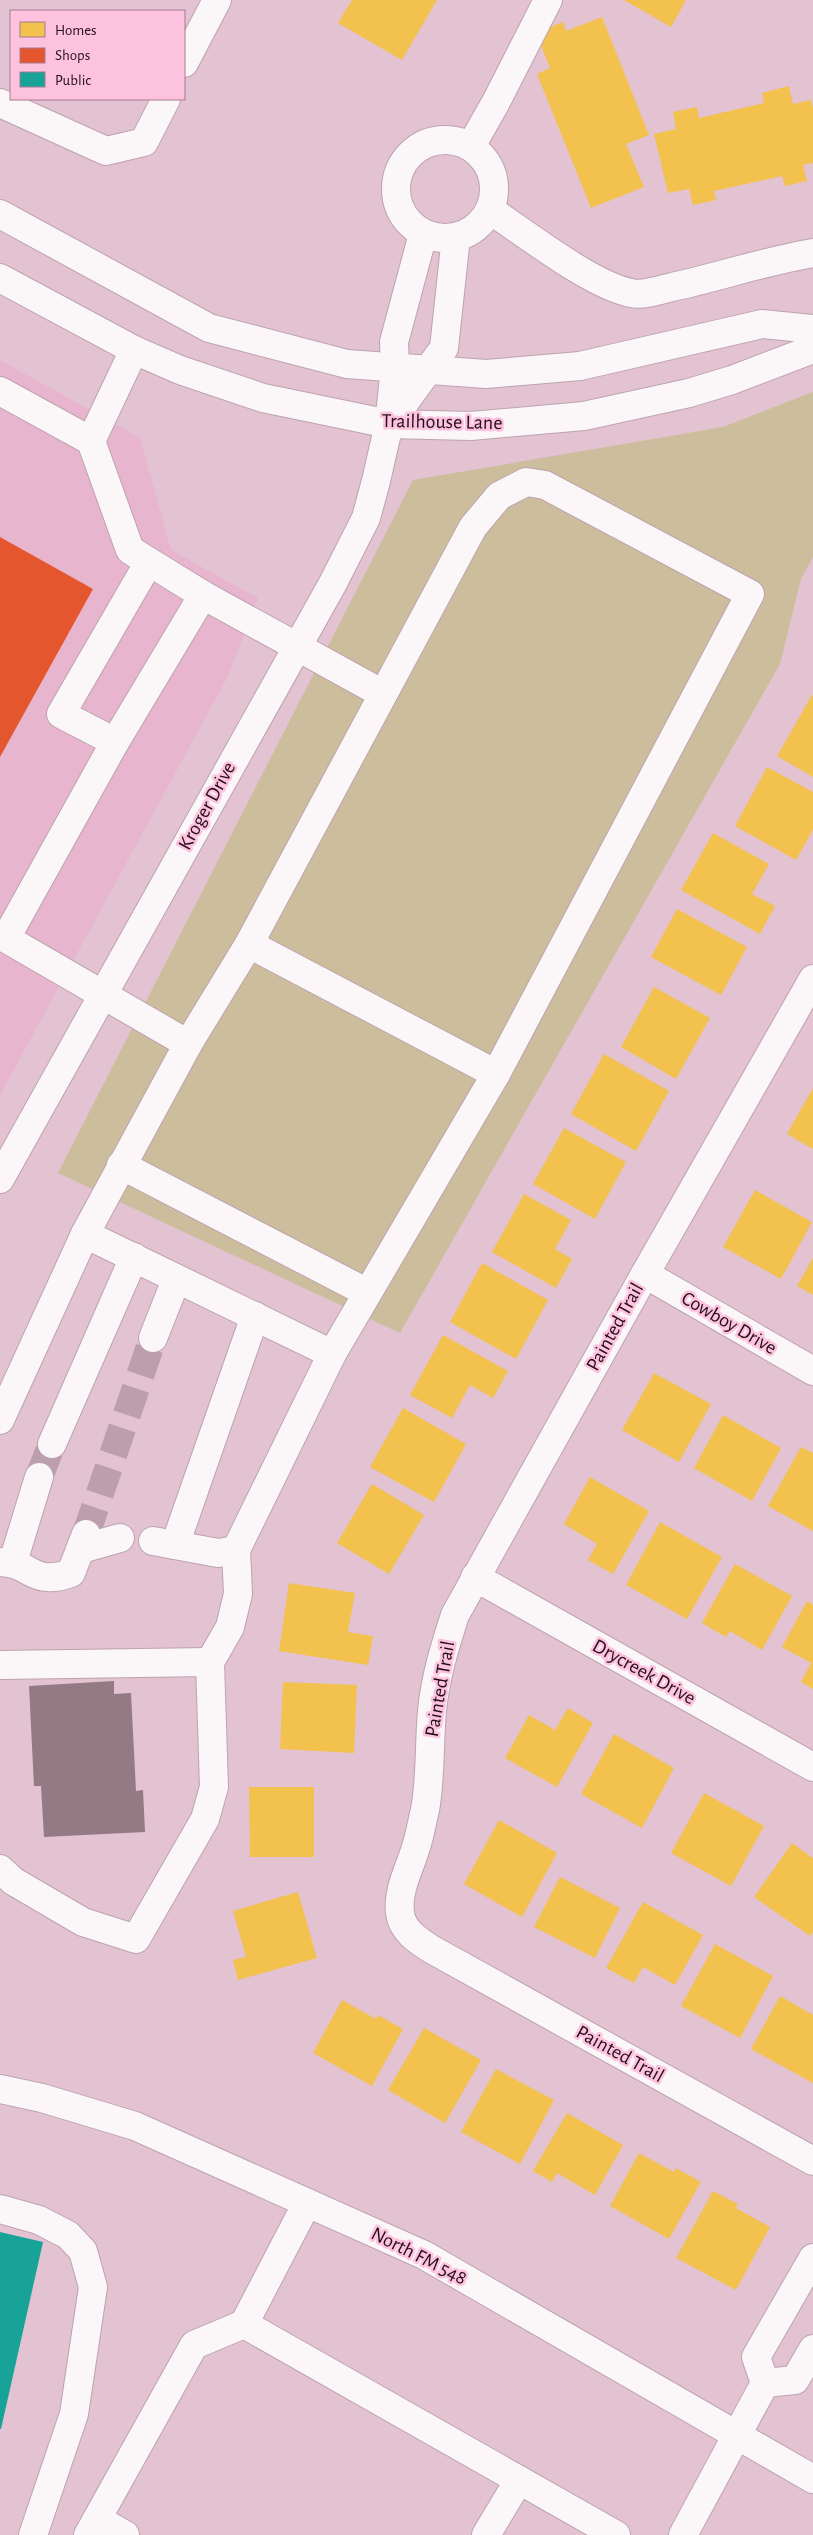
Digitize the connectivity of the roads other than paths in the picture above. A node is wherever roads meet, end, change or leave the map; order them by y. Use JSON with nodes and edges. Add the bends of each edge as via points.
{"nodes":[{"id":1,"x":217,"y":0,"type":"edge"},
{"id":2,"x":548,"y":0,"type":"edge"},
{"id":3,"x":185,"y":60,"type":"edge"},
{"id":4,"x":165,"y":100,"type":"edge"},
{"id":5,"x":0,"y":103,"type":"edge"},
{"id":6,"x":471,"y":146,"type":"junction"},
{"id":7,"x":490,"y":210,"type":"junction"},
{"id":8,"x":0,"y":214,"type":"edge"},
{"id":9,"x":423,"y":234,"type":"junction"},
{"id":10,"x":456,"y":237,"type":"junction"},
{"id":11,"x":813,"y":253,"type":"edge"},
{"id":12,"x":0,"y":278,"type":"edge"},
{"id":13,"x":813,"y":329,"type":"edge"},
{"id":14,"x":813,"y":349,"type":"edge"},
{"id":15,"x":134,"y":350,"type":"junction"},
{"id":16,"x":394,"y":368,"type":"junction"},
{"id":17,"x":430,"y":370,"type":"junction"},
{"id":18,"x":0,"y":391,"type":"edge"},
{"id":19,"x":388,"y":424,"type":"junction"},
{"id":20,"x":90,"y":441,"type":"junction"},
{"id":21,"x":149,"y":562,"type":"junction"},
{"id":22,"x":203,"y":596,"type":"junction"},
{"id":23,"x":297,"y":645,"type":"junction"},
{"id":24,"x":383,"y":694,"type":"junction"},
{"id":25,"x":115,"y":742,"type":"junction"},
{"id":26,"x":3,"y":936,"type":"edge"},
{"id":27,"x":249,"y":944,"type":"junction"},
{"id":28,"x":813,"y":979,"type":"edge"},
{"id":29,"x":102,"y":995,"type":"junction"},
{"id":30,"x":188,"y":1044,"type":"junction"},
{"id":31,"x":496,"y":1074,"type":"junction"},
{"id":32,"x":121,"y":1165,"type":"junction"},
{"id":33,"x":0,"y":1179,"type":"edge"},
{"id":34,"x":85,"y":1234,"type":"junction"},
{"id":35,"x":134,"y":1257,"type":"junction"},
{"id":36,"x":644,"y":1274,"type":"junction"},
{"id":37,"x":176,"y":1280,"type":"junction"},
{"id":38,"x":366,"y":1292,"type":"junction"},
{"id":39,"x":255,"y":1316,"type":"junction"},
{"id":40,"x":153,"y":1338,"type":"tunnel mouth"},
{"id":41,"x":332,"y":1354,"type":"junction"},
{"id":42,"x":813,"y":1371,"type":"edge"},
{"id":43,"x":0,"y":1420,"type":"edge"},
{"id":44,"x":52,"y":1444,"type":"tunnel mouth"},
{"id":45,"x":39,"y":1477,"type":"tunnel mouth"},
{"id":46,"x":120,"y":1538,"type":"dead end"},
{"id":47,"x":236,"y":1550,"type":"junction"},
{"id":48,"x":6,"y":1562,"type":"edge"},
{"id":49,"x":475,"y":1577,"type":"junction"},
{"id":50,"x":210,"y":1662,"type":"junction"},
{"id":51,"x":0,"y":1665,"type":"edge"},
{"id":52,"x":813,"y":1767,"type":"edge"},
{"id":53,"x":0,"y":1869,"type":"edge"},
{"id":54,"x":0,"y":2089,"type":"edge"},
{"id":55,"x":813,"y":2161,"type":"edge"},
{"id":56,"x":307,"y":2203,"type":"junction"},
{"id":57,"x":0,"y":2209,"type":"edge"},
{"id":58,"x":813,"y":2258,"type":"edge"},
{"id":59,"x":244,"y":2324,"type":"junction"},
{"id":60,"x":813,"y":2349,"type":"edge"},
{"id":61,"x":765,"y":2383,"type":"junction"},
{"id":62,"x":737,"y":2435,"type":"junction"},
{"id":63,"x":519,"y":2480,"type":"junction"},
{"id":64,"x":813,"y":2480,"type":"edge"},
{"id":65,"x":92,"y":2527,"type":"edge"},
{"id":66,"x":33,"y":2535,"type":"edge"},
{"id":67,"x":125,"y":2535,"type":"edge"},
{"id":68,"x":486,"y":2535,"type":"edge"},
{"id":69,"x":616,"y":2535,"type":"edge"},
{"id":70,"x":683,"y":2535,"type":"edge"}],
"edges":[{"from":1,"to":3,"type":"street"},
{"from":2,"to":6,"type":"street"},
{"from":4,"to":5,"type":"street","via":[[144,142],[106,151]]},
{"from":6,"to":7,"type":"street","via":[[492,171],[495,188]]},
{"from":6,"to":9,"type":"street","via":[[456,140],[425,144],[412,152],[402,165],[396,180],[398,203],[410,224]]},
{"from":7,"to":10,"type":"street","via":[[472,231]]},
{"from":7,"to":11,"type":"street","via":[[610,287],[633,294]]},
{"from":8,"to":16,"type":"street","via":[[210,328],[348,364]]},
{"from":9,"to":10,"type":"street","via":[[439,239]]},
{"from":9,"to":16,"type":"street","name":"Kroger Drive","via":[[394,342]]},
{"from":10,"to":17,"type":"street","via":[[444,348]]},
{"from":12,"to":15,"type":"street","name":"Trailhouse Lane"},
{"from":13,"to":17,"type":"street","via":[[762,324],[580,366],[486,374]]},
{"from":14,"to":19,"type":"street","name":"Trailhouse Lane","via":[[732,380],[584,416],[471,426]]},
{"from":15,"to":19,"type":"street","name":"Trailhouse Lane","via":[[180,370],[263,398]]},
{"from":15,"to":20,"type":"street"},
{"from":16,"to":17,"type":"street"},
{"from":16,"to":19,"type":"street","name":"Kroger Drive"},
{"from":17,"to":19,"type":"street"},
{"from":18,"to":20,"type":"street"},
{"from":19,"to":23,"type":"street","name":"Kroger Drive","via":[[366,518]]},
{"from":20,"to":21,"type":"street","via":[[130,550]]},
{"from":21,"to":22,"type":"street"},
{"from":21,"to":25,"type":"street","via":[[61,714]]},
{"from":22,"to":23,"type":"street"},
{"from":22,"to":25,"type":"street"},
{"from":23,"to":24,"type":"street"},
{"from":23,"to":29,"type":"street","name":"Kroger Drive"},
{"from":24,"to":27,"type":"street"},
{"from":24,"to":31,"type":"street","via":[[473,528],[500,496],[526,482],[545,485],[750,594]]},
{"from":25,"to":26,"type":"street"},
{"from":26,"to":29,"type":"street"},
{"from":27,"to":30,"type":"street"},
{"from":27,"to":31,"type":"street"},
{"from":28,"to":36,"type":"street","name":"Painted Trail"},
{"from":29,"to":30,"type":"street"},
{"from":29,"to":33,"type":"street","name":"Kroger Drive"},
{"from":30,"to":32,"type":"street"},
{"from":31,"to":38,"type":"street"},
{"from":32,"to":34,"type":"street"},
{"from":32,"to":38,"type":"street"},
{"from":34,"to":35,"type":"street"},
{"from":34,"to":43,"type":"street"},
{"from":35,"to":37,"type":"street"},
{"from":35,"to":44,"type":"street"},
{"from":36,"to":42,"type":"street","name":"Cowboy Drive"},
{"from":36,"to":49,"type":"street","name":"Painted Trail"},
{"from":37,"to":39,"type":"street"},
{"from":37,"to":40,"type":"street"},
{"from":38,"to":41,"type":"street"},
{"from":39,"to":41,"type":"street"},
{"from":39,"to":47,"type":"street","via":[[164,1543],[218,1553]]},
{"from":41,"to":47,"type":"street"},
{"from":45,"to":48,"type":"street"},
{"from":46,"to":48,"type":"street","via":[[83,1541],[71,1573],[55,1579],[34,1575]]},
{"from":47,"to":50,"type":"street","via":[[238,1594],[230,1627]]},
{"from":49,"to":52,"type":"street","name":"Drycreek Drive"},
{"from":49,"to":55,"type":"street","name":"Painted Trail","via":[[455,1615],[438,1675],[432,1710],[427,1794],[400,1898],[400,1914],[405,1927],[415,1939],[431,1949]]},
{"from":50,"to":51,"type":"street"},
{"from":50,"to":53,"type":"street","via":[[214,1787],[205,1819],[136,1940],[83,1922],[13,1881]]},
{"from":54,"to":56,"type":"street","name":"North FM 548","via":[[135,2126]]},
{"from":56,"to":59,"type":"street"},
{"from":56,"to":62,"type":"street","name":"North FM 548","via":[[424,2255]]},
{"from":57,"to":66,"type":"street","via":[[39,2220],[68,2235],[83,2251],[93,2287],[74,2414]]},
{"from":58,"to":61,"type":"street","via":[[756,2357]]},
{"from":59,"to":63,"type":"street"},
{"from":59,"to":65,"type":"street","via":[[194,2345]]},
{"from":60,"to":61,"type":"street","via":[[795,2380]]},
{"from":61,"to":62,"type":"street"},
{"from":62,"to":64,"type":"street","name":"North FM 548"},
{"from":62,"to":70,"type":"street"},
{"from":63,"to":68,"type":"street"},
{"from":63,"to":69,"type":"street"},
{"from":65,"to":67,"type":"street"}]}
